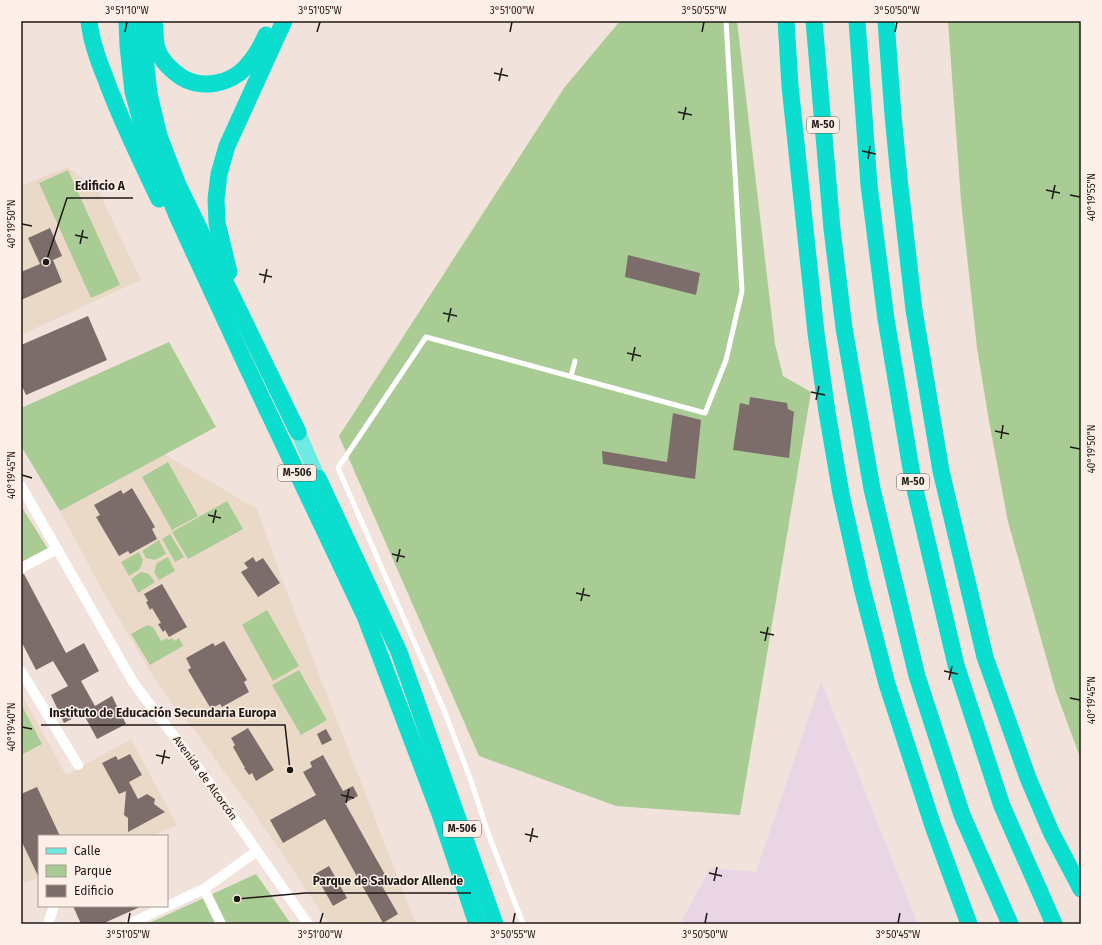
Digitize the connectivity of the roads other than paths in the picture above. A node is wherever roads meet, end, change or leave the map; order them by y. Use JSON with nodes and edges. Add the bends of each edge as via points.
{"nodes":[{"id":1,"x":127,"y":21,"type":"edge"},
{"id":2,"x":144,"y":21,"type":"edge"},
{"id":3,"x":154,"y":21,"type":"edge"},
{"id":4,"x":274,"y":21,"type":"edge"},
{"id":5,"x":284,"y":21,"type":"edge"},
{"id":6,"x":726,"y":21,"type":"edge"},
{"id":7,"x":786,"y":21,"type":"edge"},
{"id":8,"x":814,"y":21,"type":"edge"},
{"id":9,"x":857,"y":21,"type":"edge"},
{"id":10,"x":886,"y":21,"type":"edge"},
{"id":11,"x":89,"y":24,"type":"edge"},
{"id":12,"x":575,"y":361,"type":"dead end"},
{"id":13,"x":246,"y":365,"type":"junction"},
{"id":14,"x":571,"y":376,"type":"junction"},
{"id":15,"x":298,"y":432,"type":"junction"},
{"id":16,"x":318,"y":478,"type":"joint"},
{"id":17,"x":21,"y":486,"type":"edge"},
{"id":18,"x":56,"y":549,"type":"junction"},
{"id":19,"x":21,"y":568,"type":"edge"},
{"id":20,"x":21,"y":671,"type":"edge"},
{"id":21,"x":78,"y":765,"type":"dead end"},
{"id":22,"x":257,"y":851,"type":"junction"},
{"id":23,"x":204,"y":889,"type":"junction"},
{"id":24,"x":1081,"y":890,"type":"edge"},
{"id":25,"x":168,"y":903,"type":"edge"},
{"id":26,"x":54,"y":907,"type":"edge"},
{"id":27,"x":153,"y":909,"type":"edge"},
{"id":28,"x":48,"y":924,"type":"edge"},
{"id":29,"x":129,"y":924,"type":"edge"},
{"id":30,"x":221,"y":924,"type":"edge"},
{"id":31,"x":308,"y":924,"type":"edge"},
{"id":32,"x":477,"y":924,"type":"edge"},
{"id":33,"x":495,"y":924,"type":"edge"},
{"id":34,"x":523,"y":924,"type":"edge"},
{"id":35,"x":969,"y":924,"type":"edge"},
{"id":36,"x":1010,"y":924,"type":"edge"},
{"id":37,"x":1054,"y":924,"type":"edge"}],
"edges":[{"from":1,"to":13,"type":"highway","number":"M-506","via":[[133,92],[147,142],[178,218]]},
{"from":2,"to":15,"type":"highway","number":"M-506","via":[[149,94],[159,136],[178,186]]},
{"from":3,"to":4,"type":"highway","via":[[157,48],[173,72],[198,84],[212,84],[225,81],[245,68],[256,55]]},
{"from":5,"to":15,"type":"highway","number":"M-506","via":[[227,146],[219,174],[216,223],[227,268],[277,374]]},
{"from":6,"to":14,"type":"lane","via":[[742,291],[726,360],[705,413]]},
{"from":7,"to":35,"type":"highway","via":[[816,332],[841,494],[887,684],[933,826]]},
{"from":8,"to":36,"type":"highway","number":"M-50","via":[[842,313],[872,489],[917,676],[962,815]]},
{"from":9,"to":37,"type":"highway","number":"M-50","via":[[869,185],[886,319],[913,481],[956,665],[1002,806]]},
{"from":10,"to":24,"type":"highway","via":[[899,178],[914,310],[941,471],[985,657],[1028,778],[1051,832]]},
{"from":11,"to":13,"type":"highway","via":[[111,96],[136,152]]},
{"from":12,"to":14,"type":"lane"},
{"from":13,"to":32,"type":"highway","number":"M-506","via":[[365,616],[440,814]]},
{"from":14,"to":34,"type":"lane","via":[[426,337],[338,468],[444,710]]},
{"from":15,"to":16,"type":"main road","number":"M-506"},
{"from":16,"to":33,"type":"highway","number":"M-506","via":[[399,652]]},
{"from":17,"to":18,"type":"street","name":"Avenida de Alcorcón"},
{"from":18,"to":19,"type":"street"},
{"from":18,"to":22,"type":"street","name":"Avenida de Alcorcón","via":[[133,682]]},
{"from":20,"to":21,"type":"street"},
{"from":22,"to":23,"type":"street"},
{"from":22,"to":31,"type":"street","name":"Avenida de Alcorcón"},
{"from":23,"to":25,"type":"street"},
{"from":23,"to":30,"type":"street"},
{"from":26,"to":28,"type":"street"},
{"from":27,"to":29,"type":"street"}]}
